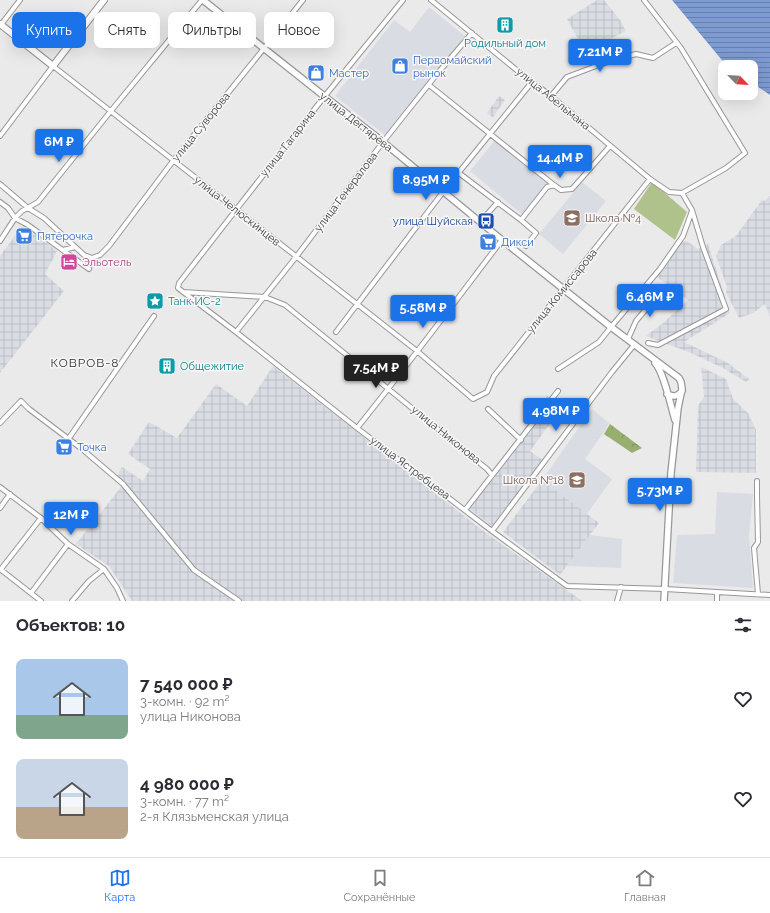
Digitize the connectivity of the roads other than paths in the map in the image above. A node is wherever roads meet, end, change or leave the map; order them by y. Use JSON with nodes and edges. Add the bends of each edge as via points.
{"nodes":[{"id":1,"x":20,"y":0,"type":"edge"},
{"id":2,"x":104,"y":0,"type":"edge"},
{"id":3,"x":202,"y":0,"type":"edge"},
{"id":4,"x":304,"y":0,"type":"edge"},
{"id":5,"x":402,"y":0,"type":"edge"},
{"id":6,"x":431,"y":0,"type":"edge"},
{"id":7,"x":644,"y":0,"type":"edge"},
{"id":8,"x":294,"y":12,"type":"edge"},
{"id":9,"x":0,"y":25,"type":"edge"},
{"id":10,"x":472,"y":33,"type":"junction"},
{"id":11,"x":676,"y":42,"type":"junction"},
{"id":12,"x":264,"y":47,"type":"edge"},
{"id":13,"x":265,"y":48,"type":"joint"},
{"id":14,"x":53,"y":66,"type":"junction"},
{"id":15,"x":532,"y":82,"type":"junction"},
{"id":16,"x":429,"y":85,"type":"junction"},
{"id":17,"x":551,"y":96,"type":"junction"},
{"id":18,"x":324,"y":97,"type":"junction"},
{"id":19,"x":110,"y":112,"type":"junction"},
{"id":20,"x":491,"y":134,"type":"junction"},
{"id":21,"x":0,"y":136,"type":"edge"},
{"id":22,"x":383,"y":142,"type":"junction"},
{"id":23,"x":610,"y":146,"type":"junction"},
{"id":24,"x":173,"y":161,"type":"junction"},
{"id":25,"x":459,"y":173,"type":"junction"},
{"id":26,"x":650,"y":179,"type":"junction"},
{"id":27,"x":0,"y":184,"type":"edge"},
{"id":28,"x":554,"y":185,"type":"junction"},
{"id":29,"x":443,"y":192,"type":"junction"},
{"id":30,"x":682,"y":193,"type":"junction"},
{"id":31,"x":0,"y":202,"type":"edge"},
{"id":32,"x":498,"y":202,"type":"junction"},
{"id":33,"x":28,"y":208,"type":"junction"},
{"id":34,"x":236,"y":210,"type":"junction"},
{"id":35,"x":692,"y":210,"type":"junction"},
{"id":36,"x":15,"y":218,"type":"junction"},
{"id":37,"x":521,"y":220,"type":"junction"},
{"id":38,"x":480,"y":222,"type":"junction"},
{"id":39,"x":502,"y":240,"type":"junction"},
{"id":40,"x":0,"y":241,"type":"edge"},
{"id":41,"x":526,"y":246,"type":"dead end"},
{"id":42,"x":75,"y":247,"type":"junction"},
{"id":43,"x":63,"y":250,"type":"junction"},
{"id":44,"x":296,"y":257,"type":"junction"},
{"id":45,"x":89,"y":269,"type":"dead end"},
{"id":46,"x":178,"y":288,"type":"joint"},
{"id":47,"x":563,"y":288,"type":"junction"},
{"id":48,"x":662,"y":290,"type":"dead end"},
{"id":49,"x":182,"y":292,"type":"junction"},
{"id":50,"x":265,"y":297,"type":"junction"},
{"id":51,"x":358,"y":305,"type":"junction"},
{"id":52,"x":154,"y":316,"type":"dead end"},
{"id":53,"x":611,"y":327,"type":"junction"},
{"id":54,"x":236,"y":332,"type":"junction"},
{"id":55,"x":336,"y":332,"type":"dead end"},
{"id":56,"x":628,"y":339,"type":"junction"},
{"id":57,"x":648,"y":343,"type":"dead end"},
{"id":58,"x":634,"y":345,"type":"junction"},
{"id":59,"x":640,"y":349,"type":"junction"},
{"id":60,"x":417,"y":351,"type":"junction"},
{"id":61,"x":558,"y":369,"type":"dead end"},
{"id":62,"x":679,"y":378,"type":"junction"},
{"id":63,"x":665,"y":386,"type":"junction"},
{"id":64,"x":389,"y":389,"type":"junction"},
{"id":65,"x":558,"y":391,"type":"dead end"},
{"id":66,"x":682,"y":391,"type":"junction"},
{"id":67,"x":667,"y":394,"type":"junction"},
{"id":68,"x":473,"y":398,"type":"joint"},
{"id":69,"x":488,"y":409,"type":"dead end"},
{"id":70,"x":0,"y":423,"type":"edge"},
{"id":71,"x":676,"y":424,"type":"junction"},
{"id":72,"x":357,"y":428,"type":"junction"},
{"id":73,"x":69,"y":438,"type":"junction"},
{"id":74,"x":521,"y":440,"type":"junction"},
{"id":75,"x":492,"y":475,"type":"junction"},
{"id":76,"x":757,"y":481,"type":"dead end"},
{"id":77,"x":0,"y":487,"type":"edge"},
{"id":78,"x":10,"y":494,"type":"junction"},
{"id":79,"x":0,"y":508,"type":"edge"},
{"id":80,"x":465,"y":510,"type":"junction"},
{"id":81,"x":41,"y":518,"type":"junction"},
{"id":82,"x":492,"y":531,"type":"junction"},
{"id":83,"x":68,"y":544,"type":"junction"},
{"id":84,"x":0,"y":569,"type":"edge"},
{"id":85,"x":104,"y":569,"type":"junction"},
{"id":86,"x":621,"y":588,"type":"junction"},
{"id":87,"x":665,"y":589,"type":"junction"},
{"id":88,"x":717,"y":592,"type":"junction"},
{"id":89,"x":31,"y":593,"type":"junction"},
{"id":90,"x":758,"y":594,"type":"junction"},
{"id":91,"x":770,"y":594,"type":"edge"},
{"id":92,"x":41,"y":601,"type":"edge"},
{"id":93,"x":72,"y":601,"type":"edge"},
{"id":94,"x":123,"y":601,"type":"edge"},
{"id":95,"x":239,"y":601,"type":"edge"},
{"id":96,"x":617,"y":601,"type":"edge"},
{"id":97,"x":664,"y":601,"type":"edge"},
{"id":98,"x":717,"y":601,"type":"edge"}],
"edges":[{"from":1,"to":9,"type":"street"},
{"from":2,"to":14,"type":"main road"},
{"from":3,"to":12,"type":"main road","name":"улица Дегтярёва"},
{"from":3,"to":19,"type":"street"},
{"from":4,"to":8,"type":"street","name":"улица Суворова"},
{"from":5,"to":18,"type":"street","name":"улица Гагарина"},
{"from":6,"to":10,"type":"street","name":"улица Абельмана"},
{"from":7,"to":11,"type":"street"},
{"from":9,"to":14,"type":"main road","name":"улица Челюскинцев"},
{"from":10,"to":15,"type":"street","name":"улица Абельмана"},
{"from":10,"to":16,"type":"street","name":"улица Генералова"},
{"from":11,"to":17,"type":"street","via":[[653,58],[636,54],[567,77]]},
{"from":11,"to":30,"type":"street","via":[[745,153],[726,168]]},
{"from":13,"to":18,"type":"main road","name":"улица Дегтярёва"},
{"from":13,"to":24,"type":"street","name":"улица Суворова"},
{"from":14,"to":19,"type":"street","name":"улица Челюскинцев"},
{"from":14,"to":21,"type":"street"},
{"from":15,"to":17,"type":"street","name":"улица Абельмана"},
{"from":15,"to":20,"type":"street"},
{"from":16,"to":20,"type":"street"},
{"from":16,"to":22,"type":"street","name":"улица Генералова"},
{"from":17,"to":23,"type":"street","name":"улица Абельмана"},
{"from":18,"to":22,"type":"main road","name":"улица Дегтярёва"},
{"from":18,"to":34,"type":"street","name":"улица Гагарина"},
{"from":19,"to":24,"type":"street","name":"улица Челюскинцев"},
{"from":19,"to":33,"type":"street","via":[[38,202]]},
{"from":20,"to":25,"type":"street"},
{"from":20,"to":28,"type":"street"},
{"from":22,"to":29,"type":"main road","name":"улица Дегтярёва"},
{"from":22,"to":44,"type":"street","name":"улица Генералова"},
{"from":23,"to":26,"type":"street","name":"улица Абельмана"},
{"from":23,"to":28,"type":"street","via":[[572,189],[561,190]]},
{"from":24,"to":34,"type":"street","name":"улица Челюскинцев"},
{"from":24,"to":42,"type":"street","name":"улица Суворова","via":[[104,252],[92,258]]},
{"from":25,"to":29,"type":"street"},
{"from":25,"to":32,"type":"street"},
{"from":26,"to":30,"type":"street","name":"улица Абельмана","via":[[669,192]]},
{"from":26,"to":47,"type":"street","name":"улица Комиссарова"},
{"from":27,"to":33,"type":"street"},
{"from":28,"to":37,"type":"street","via":[[548,187]]},
{"from":29,"to":38,"type":"main road","name":"улица Дегтярёва"},
{"from":29,"to":51,"type":"street"},
{"from":30,"to":35,"type":"street"},
{"from":31,"to":36,"type":"street"},
{"from":32,"to":37,"type":"street"},
{"from":32,"to":38,"type":"street"},
{"from":33,"to":36,"type":"street"},
{"from":33,"to":42,"type":"street","via":[[44,218]]},
{"from":34,"to":44,"type":"street","name":"улица Челюскинцев"},
{"from":34,"to":46,"type":"street","name":"улица Гагарина","via":[[179,283]]},
{"from":35,"to":53,"type":"street","via":[[683,236],[660,269]]},
{"from":35,"to":57,"type":"street","via":[[726,309],[658,345]]},
{"from":36,"to":40,"type":"street"},
{"from":36,"to":43,"type":"street"},
{"from":37,"to":41,"type":"street","via":[[536,233]]},
{"from":38,"to":39,"type":"main road","name":"улица Дегтярёва"},
{"from":39,"to":47,"type":"main road","name":"улица Дегтярёва"},
{"from":39,"to":60,"type":"street"},
{"from":42,"to":43,"type":"street"},
{"from":43,"to":45,"type":"street"},
{"from":44,"to":50,"type":"street","name":"улица Генералова"},
{"from":44,"to":51,"type":"street","name":"улица Челюскинцев"},
{"from":46,"to":49,"type":"street","name":"улица Ястребцева"},
{"from":47,"to":53,"type":"main road","name":"улица Дегтярёва"},
{"from":47,"to":68,"type":"street","name":"улица Комиссарова","via":[[494,376],[487,392]]},
{"from":48,"to":56,"type":"street","via":[[636,322]]},
{"from":49,"to":50,"type":"street","name":"улица Никонова"},
{"from":49,"to":54,"type":"street","name":"улица Ястребцева"},
{"from":50,"to":54,"type":"street","name":"улица Генералова"},
{"from":50,"to":64,"type":"street","name":"улица Никонова","via":[[285,305]]},
{"from":51,"to":55,"type":"street"},
{"from":51,"to":60,"type":"street","name":"улица Челюскинцев"},
{"from":52,"to":73,"type":"street"},
{"from":53,"to":56,"type":"main road","name":"улица Дегтярёва"},
{"from":53,"to":61,"type":"street","via":[[599,342]]},
{"from":54,"to":72,"type":"street","name":"улица Ястребцева"},
{"from":56,"to":58,"type":"main road","name":"улица Дегтярёва"},
{"from":58,"to":59,"type":"main road","name":"улица Дегтярёва"},
{"from":58,"to":82,"type":"street"},
{"from":59,"to":62,"type":"main road"},
{"from":59,"to":63,"type":"main road","via":[[658,366]]},
{"from":60,"to":64,"type":"street"},
{"from":60,"to":68,"type":"street","name":"улица Челюскинцев"},
{"from":62,"to":63,"type":"main road","via":[[671,377]]},
{"from":62,"to":66,"type":"main road"},
{"from":63,"to":67,"type":"main road"},
{"from":64,"to":72,"type":"street"},
{"from":64,"to":75,"type":"street","name":"улица Никонова"},
{"from":65,"to":74,"type":"street"},
{"from":66,"to":67,"type":"main road","via":[[676,396]]},
{"from":66,"to":71,"type":"main road"},
{"from":67,"to":71,"type":"main road"},
{"from":69,"to":74,"type":"street"},
{"from":70,"to":73,"type":"street","via":[[21,401]]},
{"from":71,"to":87,"type":"main road"},
{"from":72,"to":80,"type":"street","name":"улица Ястребцева"},
{"from":73,"to":95,"type":"street","via":[[123,484],[194,570]]},
{"from":74,"to":75,"type":"street"},
{"from":75,"to":80,"type":"street"},
{"from":76,"to":90,"type":"street","via":[[758,542],[754,548]]},
{"from":77,"to":78,"type":"street"},
{"from":78,"to":79,"type":"street"},
{"from":78,"to":81,"type":"street"},
{"from":80,"to":82,"type":"street","name":"улица Ястребцева"},
{"from":81,"to":83,"type":"street"},
{"from":81,"to":84,"type":"street"},
{"from":82,"to":86,"type":"street","name":"улица Ястребцева","via":[[567,586]]},
{"from":83,"to":85,"type":"street"},
{"from":83,"to":89,"type":"street"},
{"from":84,"to":89,"type":"street"},
{"from":85,"to":93,"type":"street","via":[[89,580]]},
{"from":85,"to":94,"type":"street"},
{"from":86,"to":87,"type":"street","name":"улица Ястребцева"},
{"from":86,"to":96,"type":"street"},
{"from":87,"to":88,"type":"street","name":"улица Ястребцева"},
{"from":87,"to":97,"type":"main road"},
{"from":88,"to":90,"type":"street","name":"улица Ястребцева"},
{"from":88,"to":98,"type":"street"},
{"from":89,"to":92,"type":"street"},
{"from":90,"to":91,"type":"street","name":"улица Ястребцева"}]}
